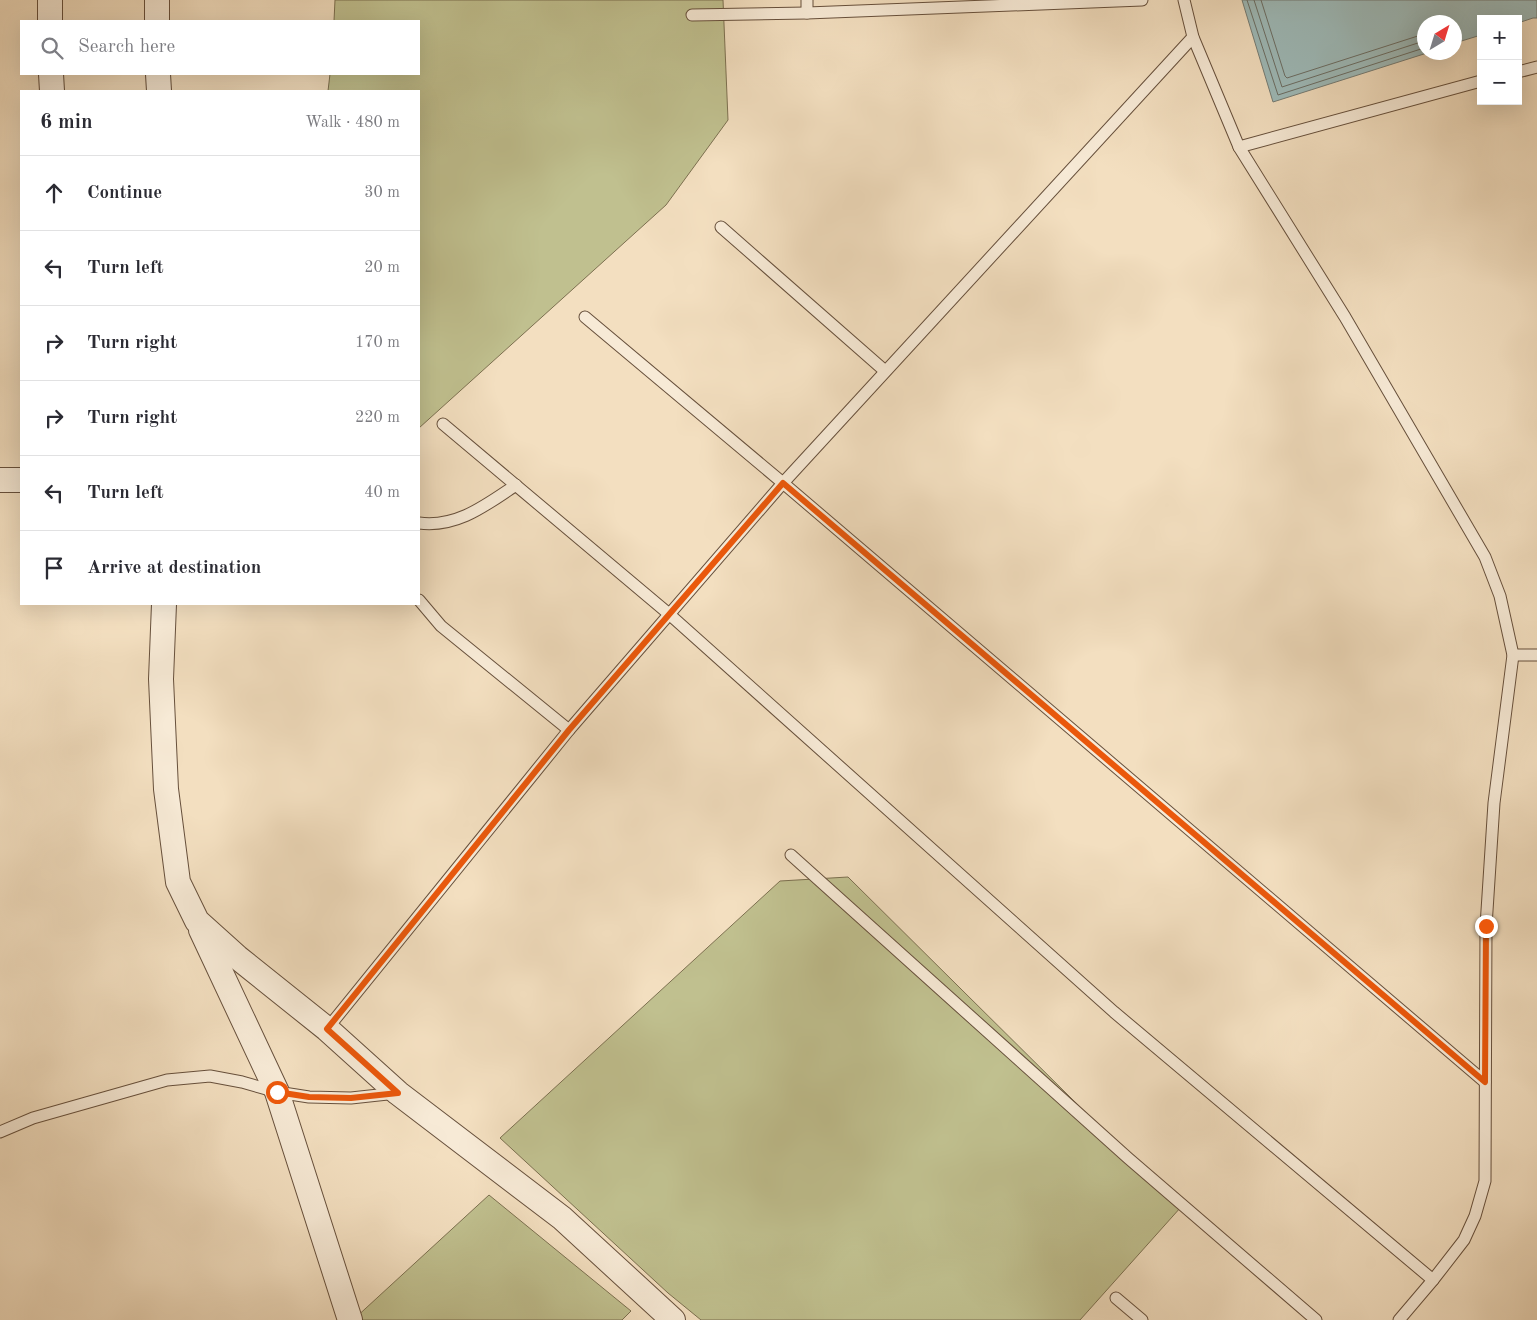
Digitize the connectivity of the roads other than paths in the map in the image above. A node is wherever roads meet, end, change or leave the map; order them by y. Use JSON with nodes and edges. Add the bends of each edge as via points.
{"nodes":[{"id":1,"x":50,"y":0,"type":"edge"},
{"id":2,"x":157,"y":0,"type":"edge"},
{"id":3,"x":807,"y":0,"type":"edge"},
{"id":4,"x":1142,"y":0,"type":"edge"},
{"id":5,"x":1184,"y":0,"type":"edge"},
{"id":6,"x":1084,"y":2,"type":"edge"},
{"id":7,"x":1008,"y":3,"type":"edge"},
{"id":8,"x":906,"y":4,"type":"edge"},
{"id":9,"x":807,"y":13,"type":"junction"},
{"id":10,"x":692,"y":15,"type":"dead end"},
{"id":11,"x":50,"y":20,"type":"edge"},
{"id":12,"x":157,"y":20,"type":"edge"},
{"id":13,"x":1193,"y":37,"type":"junction"},
{"id":14,"x":1537,"y":67,"type":"edge"},
{"id":15,"x":1522,"y":71,"type":"edge"},
{"id":16,"x":51,"y":75,"type":"edge"},
{"id":17,"x":158,"y":75,"type":"edge"},
{"id":18,"x":1477,"y":82,"type":"edge"},
{"id":19,"x":52,"y":90,"type":"edge"},
{"id":20,"x":159,"y":90,"type":"edge"},
{"id":21,"x":1240,"y":147,"type":"junction"},
{"id":22,"x":721,"y":227,"type":"dead end"},
{"id":23,"x":585,"y":317,"type":"dead end"},
{"id":24,"x":885,"y":371,"type":"junction"},
{"id":25,"x":443,"y":424,"type":"dead end"},
{"id":26,"x":0,"y":480,"type":"edge"},
{"id":27,"x":20,"y":480,"type":"edge"},
{"id":28,"x":783,"y":483,"type":"junction"},
{"id":29,"x":516,"y":485,"type":"junction"},
{"id":30,"x":420,"y":523,"type":"edge"},
{"id":31,"x":420,"y":601,"type":"edge"},
{"id":32,"x":164,"y":605,"type":"edge"},
{"id":33,"x":670,"y":614,"type":"junction"},
{"id":34,"x":1513,"y":655,"type":"junction"},
{"id":35,"x":1537,"y":655,"type":"edge"},
{"id":36,"x":569,"y":730,"type":"junction"},
{"id":37,"x":791,"y":855,"type":"dead end"},
{"id":38,"x":197,"y":921,"type":"junction"},
{"id":39,"x":327,"y":1029,"type":"junction"},
{"id":40,"x":1485,"y":1082,"type":"junction"},
{"id":41,"x":277,"y":1092,"type":"junction"},
{"id":42,"x":398,"y":1093,"type":"junction"},
{"id":43,"x":0,"y":1132,"type":"edge"},
{"id":44,"x":1433,"y":1280,"type":"junction"},
{"id":45,"x":1116,"y":1298,"type":"dead end"},
{"id":46,"x":350,"y":1320,"type":"edge"},
{"id":47,"x":673,"y":1320,"type":"edge"},
{"id":48,"x":1142,"y":1320,"type":"edge"},
{"id":49,"x":1316,"y":1320,"type":"edge"},
{"id":50,"x":1399,"y":1320,"type":"edge"}],
"edges":[{"from":1,"to":11,"type":"street"},
{"from":2,"to":12,"type":"street"},
{"from":3,"to":9,"type":"lane"},
{"from":4,"to":6,"type":"lane"},
{"from":5,"to":13,"type":"lane"},
{"from":6,"to":7,"type":"lane"},
{"from":7,"to":8,"type":"lane"},
{"from":8,"to":9,"type":"lane"},
{"from":9,"to":10,"type":"lane"},
{"from":13,"to":21,"type":"lane"},
{"from":13,"to":24,"type":"lane"},
{"from":14,"to":15,"type":"lane"},
{"from":16,"to":19,"type":"street"},
{"from":17,"to":20,"type":"street"},
{"from":18,"to":21,"type":"lane"},
{"from":21,"to":34,"type":"lane","via":[[1345,317],[1484,557],[1500,596]]},
{"from":22,"to":24,"type":"lane"},
{"from":23,"to":28,"type":"lane"},
{"from":24,"to":28,"type":"lane"},
{"from":25,"to":29,"type":"lane"},
{"from":26,"to":27,"type":"street"},
{"from":28,"to":33,"type":"lane"},
{"from":28,"to":40,"type":"lane"},
{"from":29,"to":30,"type":"lane","via":[[481,509],[457,520]]},
{"from":29,"to":33,"type":"lane"},
{"from":31,"to":36,"type":"lane","via":[[441,626]]},
{"from":32,"to":38,"type":"street","via":[[161,679],[166,789],[178,882]]},
{"from":33,"to":36,"type":"lane"},
{"from":33,"to":44,"type":"lane","via":[[1114,1012]]},
{"from":34,"to":35,"type":"lane"},
{"from":34,"to":40,"type":"lane","via":[[1494,803],[1486,926]]},
{"from":36,"to":39,"type":"lane"},
{"from":37,"to":49,"type":"lane","via":[[1121,1151]]},
{"from":38,"to":39,"type":"street"},
{"from":38,"to":41,"type":"street"},
{"from":39,"to":42,"type":"street"},
{"from":40,"to":44,"type":"lane","via":[[1485,1181],[1464,1240]]},
{"from":41,"to":42,"type":"lane","via":[[351,1098]]},
{"from":41,"to":43,"type":"lane","via":[[210,1076],[167,1080],[33,1118]]},
{"from":41,"to":46,"type":"street"},
{"from":42,"to":47,"type":"street","via":[[562,1218]]},
{"from":44,"to":50,"type":"lane"},
{"from":45,"to":48,"type":"lane"}]}
